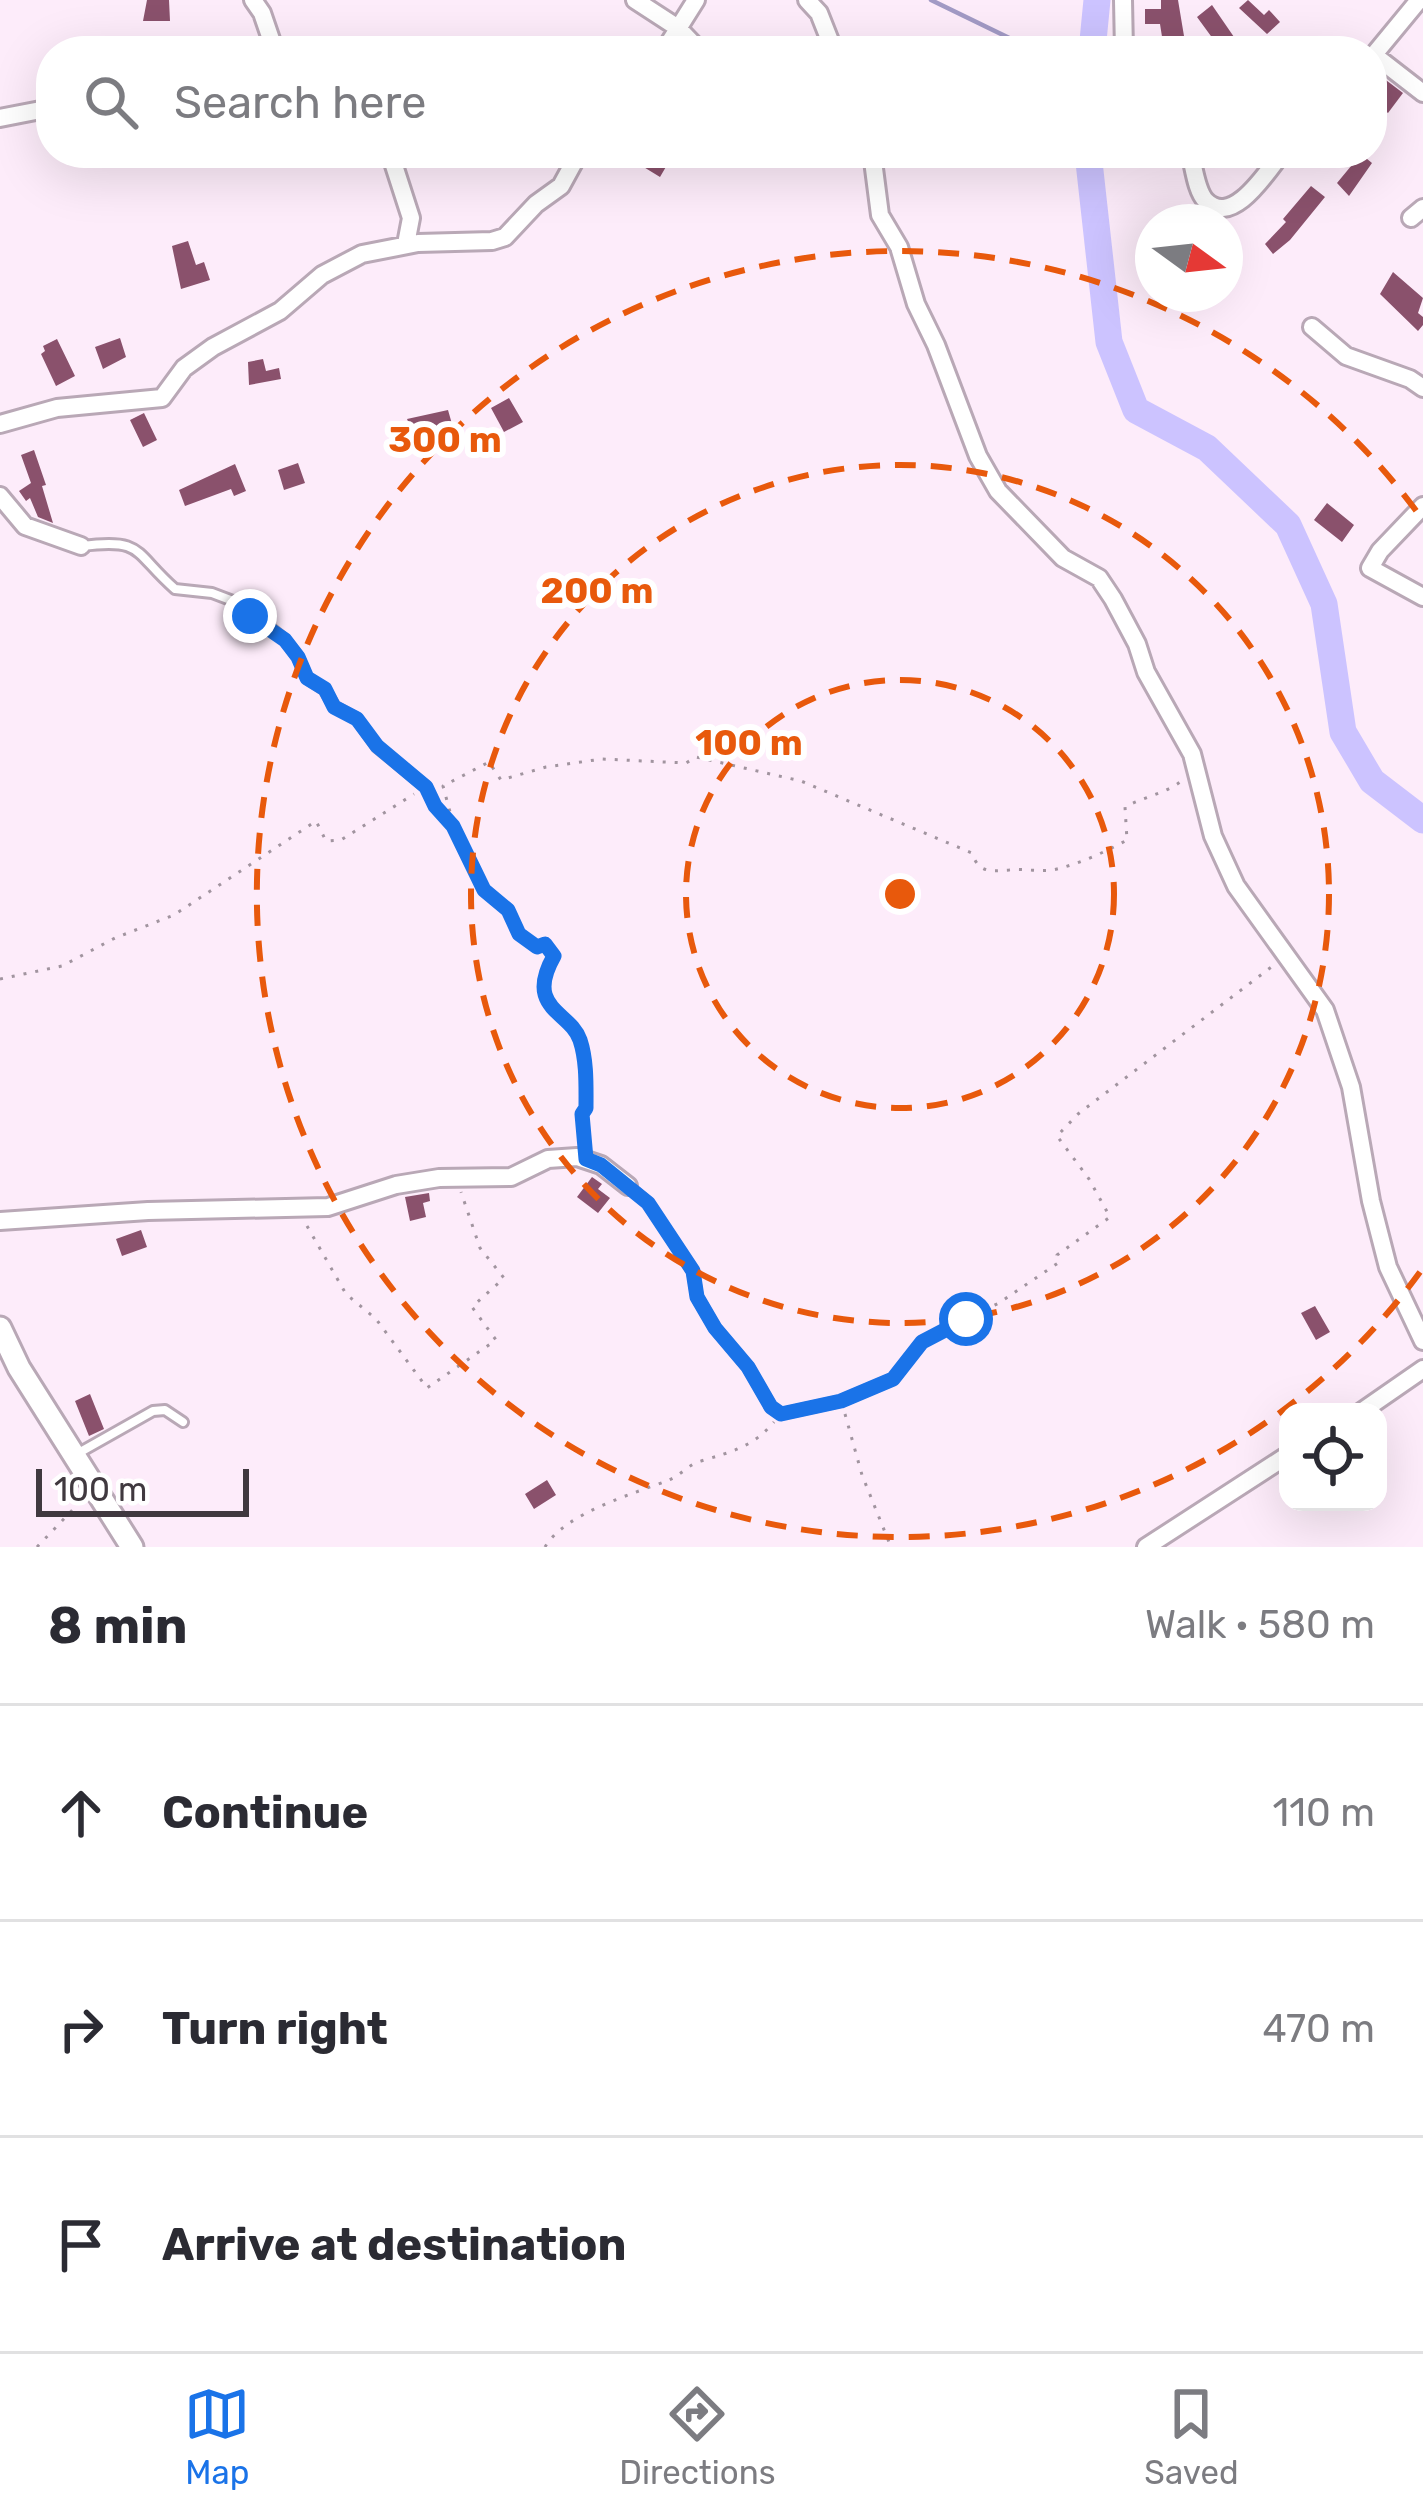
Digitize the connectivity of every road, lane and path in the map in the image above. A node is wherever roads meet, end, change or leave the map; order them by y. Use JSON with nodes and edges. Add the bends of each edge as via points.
{"nodes":[{"id":1,"x":253,"y":0,"type":"edge"},
{"id":2,"x":635,"y":0,"type":"edge"},
{"id":3,"x":696,"y":0,"type":"edge"},
{"id":4,"x":807,"y":0,"type":"edge"},
{"id":5,"x":1124,"y":0,"type":"edge"},
{"id":6,"x":1416,"y":1,"type":"edge"},
{"id":7,"x":677,"y":28,"type":"junction"},
{"id":8,"x":270,"y":36,"type":"edge"},
{"id":9,"x":672,"y":36,"type":"edge"},
{"id":10,"x":685,"y":36,"type":"edge"},
{"id":11,"x":828,"y":36,"type":"edge"},
{"id":12,"x":1124,"y":36,"type":"edge"},
{"id":13,"x":1387,"y":38,"type":"edge"},
{"id":14,"x":1387,"y":66,"type":"edge"},
{"id":15,"x":1423,"y":93,"type":"edge"},
{"id":16,"x":36,"y":111,"type":"edge"},
{"id":17,"x":0,"y":118,"type":"edge"},
{"id":18,"x":395,"y":168,"type":"edge"},
{"id":19,"x":571,"y":168,"type":"edge"},
{"id":20,"x":874,"y":168,"type":"edge"},
{"id":21,"x":1194,"y":168,"type":"edge"},
{"id":22,"x":1269,"y":168,"type":"edge"},
{"id":23,"x":406,"y":244,"type":"junction"},
{"id":24,"x":1312,"y":327,"type":"dead end"},
{"id":25,"x":1423,"y":388,"type":"edge"},
{"id":26,"x":0,"y":424,"type":"edge"},
{"id":27,"x":0,"y":496,"type":"edge"},
{"id":28,"x":1423,"y":506,"type":"edge"},
{"id":29,"x":81,"y":546,"type":"joint"},
{"id":30,"x":1423,"y":597,"type":"edge"},
{"id":31,"x":1195,"y":770,"type":"junction"},
{"id":32,"x":426,"y":787,"type":"junction"},
{"id":33,"x":453,"y":826,"type":"junction"},
{"id":34,"x":1284,"y":956,"type":"junction"},
{"id":35,"x":0,"y":979,"type":"edge"},
{"id":36,"x":586,"y":1159,"type":"junction"},
{"id":37,"x":458,"y":1178,"type":"junction"},
{"id":38,"x":628,"y":1186,"type":"joint"},
{"id":39,"x":299,"y":1208,"type":"junction"},
{"id":40,"x":0,"y":1221,"type":"edge"},
{"id":41,"x":0,"y":1328,"type":"edge"},
{"id":42,"x":1423,"y":1341,"type":"edge"},
{"id":43,"x":922,"y":1342,"type":"joint"},
{"id":44,"x":1423,"y":1369,"type":"edge"},
{"id":45,"x":841,"y":1401,"type":"junction"},
{"id":46,"x":1374,"y":1403,"type":"edge"},
{"id":47,"x":781,"y":1414,"type":"junction"},
{"id":48,"x":183,"y":1422,"type":"dead end"},
{"id":49,"x":75,"y":1455,"type":"junction"},
{"id":50,"x":1279,"y":1460,"type":"edge"},
{"id":51,"x":95,"y":1486,"type":"junction"},
{"id":52,"x":37,"y":1547,"type":"edge"},
{"id":53,"x":132,"y":1547,"type":"edge"},
{"id":54,"x":545,"y":1547,"type":"edge"},
{"id":55,"x":891,"y":1547,"type":"edge"},
{"id":56,"x":1146,"y":1547,"type":"edge"}],
"edges":[{"from":1,"to":8,"type":"street"},
{"from":2,"to":7,"type":"street"},
{"from":3,"to":7,"type":"street"},
{"from":4,"to":11,"type":"street"},
{"from":5,"to":12,"type":"street"},
{"from":6,"to":13,"type":"street"},
{"from":7,"to":9,"type":"street"},
{"from":7,"to":10,"type":"street"},
{"from":14,"to":15,"type":"street"},
{"from":16,"to":17,"type":"street"},
{"from":18,"to":23,"type":"street","via":[[411,218]]},
{"from":19,"to":23,"type":"street","via":[[506,238]]},
{"from":20,"to":31,"type":"street","via":[[880,215],[978,456],[998,491],[1064,557],[1099,578]]},
{"from":21,"to":22,"type":"street","via":[[1207,202],[1218,208],[1245,197]]},
{"from":23,"to":26,"type":"street","via":[[322,275],[280,311],[184,368],[162,398],[57,408]]},
{"from":24,"to":25,"type":"street","via":[[1346,356]]},
{"from":27,"to":29,"type":"street","via":[[25,526]]},
{"from":28,"to":30,"type":"street","via":[[1370,568]]},
{"from":29,"to":32,"type":"lane","via":[[121,542],[175,589],[241,604],[285,640],[334,707],[357,719]]},
{"from":31,"to":33,"type":"path","via":[[1125,808],[1127,840],[1055,870],[994,874],[972,853],[847,799],[696,757],[583,761],[501,780],[489,762],[443,786]]},
{"from":31,"to":34,"type":"street","via":[[1236,886]]},
{"from":32,"to":33,"type":"path"},
{"from":32,"to":35,"type":"path","via":[[341,840],[326,842],[316,821],[146,929],[62,966]]},
{"from":33,"to":36,"type":"path","via":[[484,890],[508,910],[519,934],[554,956],[544,974],[548,1002],[580,1036],[586,1070]]},
{"from":34,"to":42,"type":"street","via":[[1325,1010],[1351,1087],[1388,1267]]},
{"from":34,"to":43,"type":"path","via":[[1058,1136],[1110,1217],[999,1303]]},
{"from":36,"to":37,"type":"street","via":[[548,1159],[511,1177]]},
{"from":36,"to":38,"type":"street"},
{"from":37,"to":39,"type":"street"},
{"from":37,"to":39,"type":"path","via":[[480,1248],[504,1277],[472,1307],[496,1340],[427,1388],[376,1319],[346,1294]]},
{"from":38,"to":47,"type":"lane","via":[[648,1203],[693,1271],[715,1328]]},
{"from":39,"to":40,"type":"street"},
{"from":41,"to":49,"type":"street"},
{"from":43,"to":45,"type":"lane","via":[[893,1379]]},
{"from":44,"to":46,"type":"street"},
{"from":45,"to":47,"type":"lane"},
{"from":45,"to":55,"type":"path"},
{"from":47,"to":54,"type":"path","via":[[754,1443],[694,1462],[565,1525]]},
{"from":48,"to":49,"type":"lane","via":[[153,1411]]},
{"from":49,"to":51,"type":"street"},
{"from":50,"to":56,"type":"street"},
{"from":51,"to":52,"type":"path"},
{"from":51,"to":53,"type":"street"}]}
